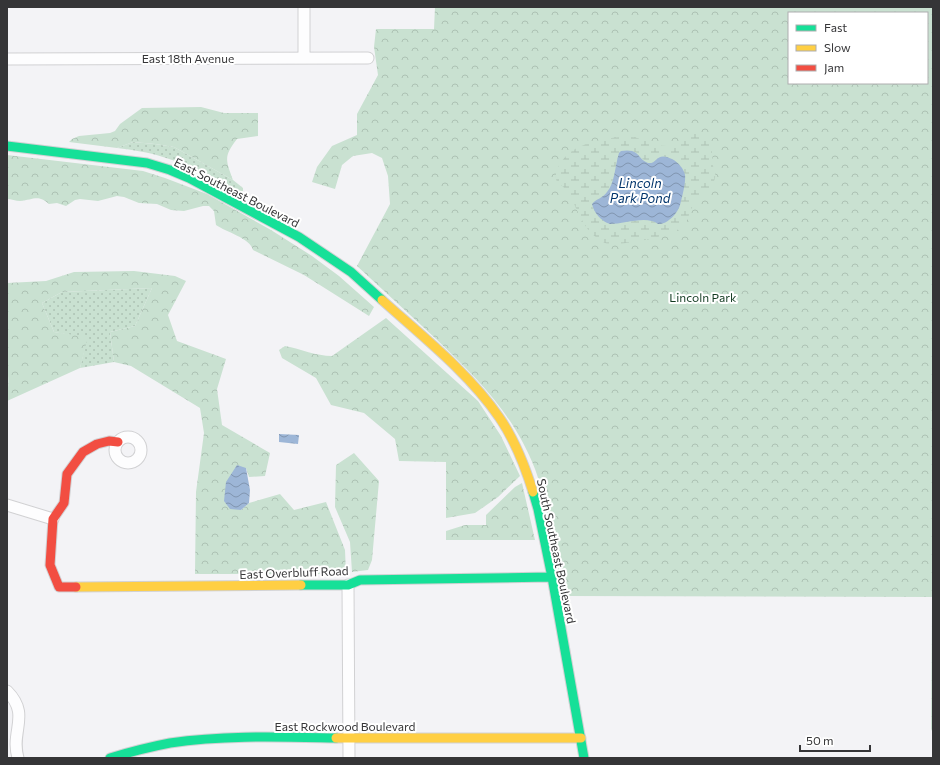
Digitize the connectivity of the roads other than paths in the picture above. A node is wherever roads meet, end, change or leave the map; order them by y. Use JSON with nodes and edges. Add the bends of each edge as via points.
{"nodes":[{"id":1,"x":304,"y":7,"type":"edge"},
{"id":2,"x":304,"y":58,"type":"junction"},
{"id":3,"x":368,"y":58,"type":"dead end"},
{"id":4,"x":7,"y":59,"type":"edge"},
{"id":5,"x":7,"y":146,"type":"edge"},
{"id":6,"x":351,"y":272,"type":"joint"},
{"id":7,"x":118,"y":442,"type":"dead end"},
{"id":8,"x":7,"y":505,"type":"edge"},
{"id":9,"x":53,"y":519,"type":"junction"},
{"id":10,"x":552,"y":577,"type":"junction"},
{"id":11,"x":348,"y":585,"type":"junction"},
{"id":12,"x":7,"y":691,"type":"edge"},
{"id":13,"x":349,"y":738,"type":"junction"},
{"id":14,"x":581,"y":738,"type":"junction"},
{"id":15,"x":18,"y":758,"type":"edge"},
{"id":16,"x":110,"y":758,"type":"edge"},
{"id":17,"x":349,"y":758,"type":"edge"},
{"id":18,"x":584,"y":758,"type":"edge"}],
"edges":[{"from":1,"to":2,"type":"street"},
{"from":2,"to":3,"type":"street","name":"East 18th Avenue"},
{"from":2,"to":4,"type":"street","name":"East 18th Avenue"},
{"from":5,"to":6,"type":"street","name":"East Southeast Boulevard","via":[[147,163],[170,170],[299,237]]},
{"from":6,"to":10,"type":"street","name":"South Southeast Boulevard","via":[[452,364],[485,398],[500,418],[527,472]]},
{"from":7,"to":9,"type":"street","via":[[97,444],[83,452],[68,474],[64,503]]},
{"from":8,"to":9,"type":"street"},
{"from":9,"to":11,"type":"street","name":"East Overbluff Road","via":[[50,565],[59,587]]},
{"from":10,"to":11,"type":"street","name":"East Overbluff Road","via":[[360,580]]},
{"from":10,"to":14,"type":"street","name":"South Southeast Boulevard"},
{"from":11,"to":13,"type":"street"},
{"from":12,"to":15,"type":"street","via":[[17,702],[19,712],[16,746]]},
{"from":13,"to":14,"type":"street","name":"East Rockwood Boulevard"},
{"from":13,"to":16,"type":"street","name":"East Rockwood Boulevard","via":[[236,737],[180,741]]},
{"from":13,"to":17,"type":"street"},
{"from":14,"to":18,"type":"street","name":"South Southeast Boulevard"}]}
